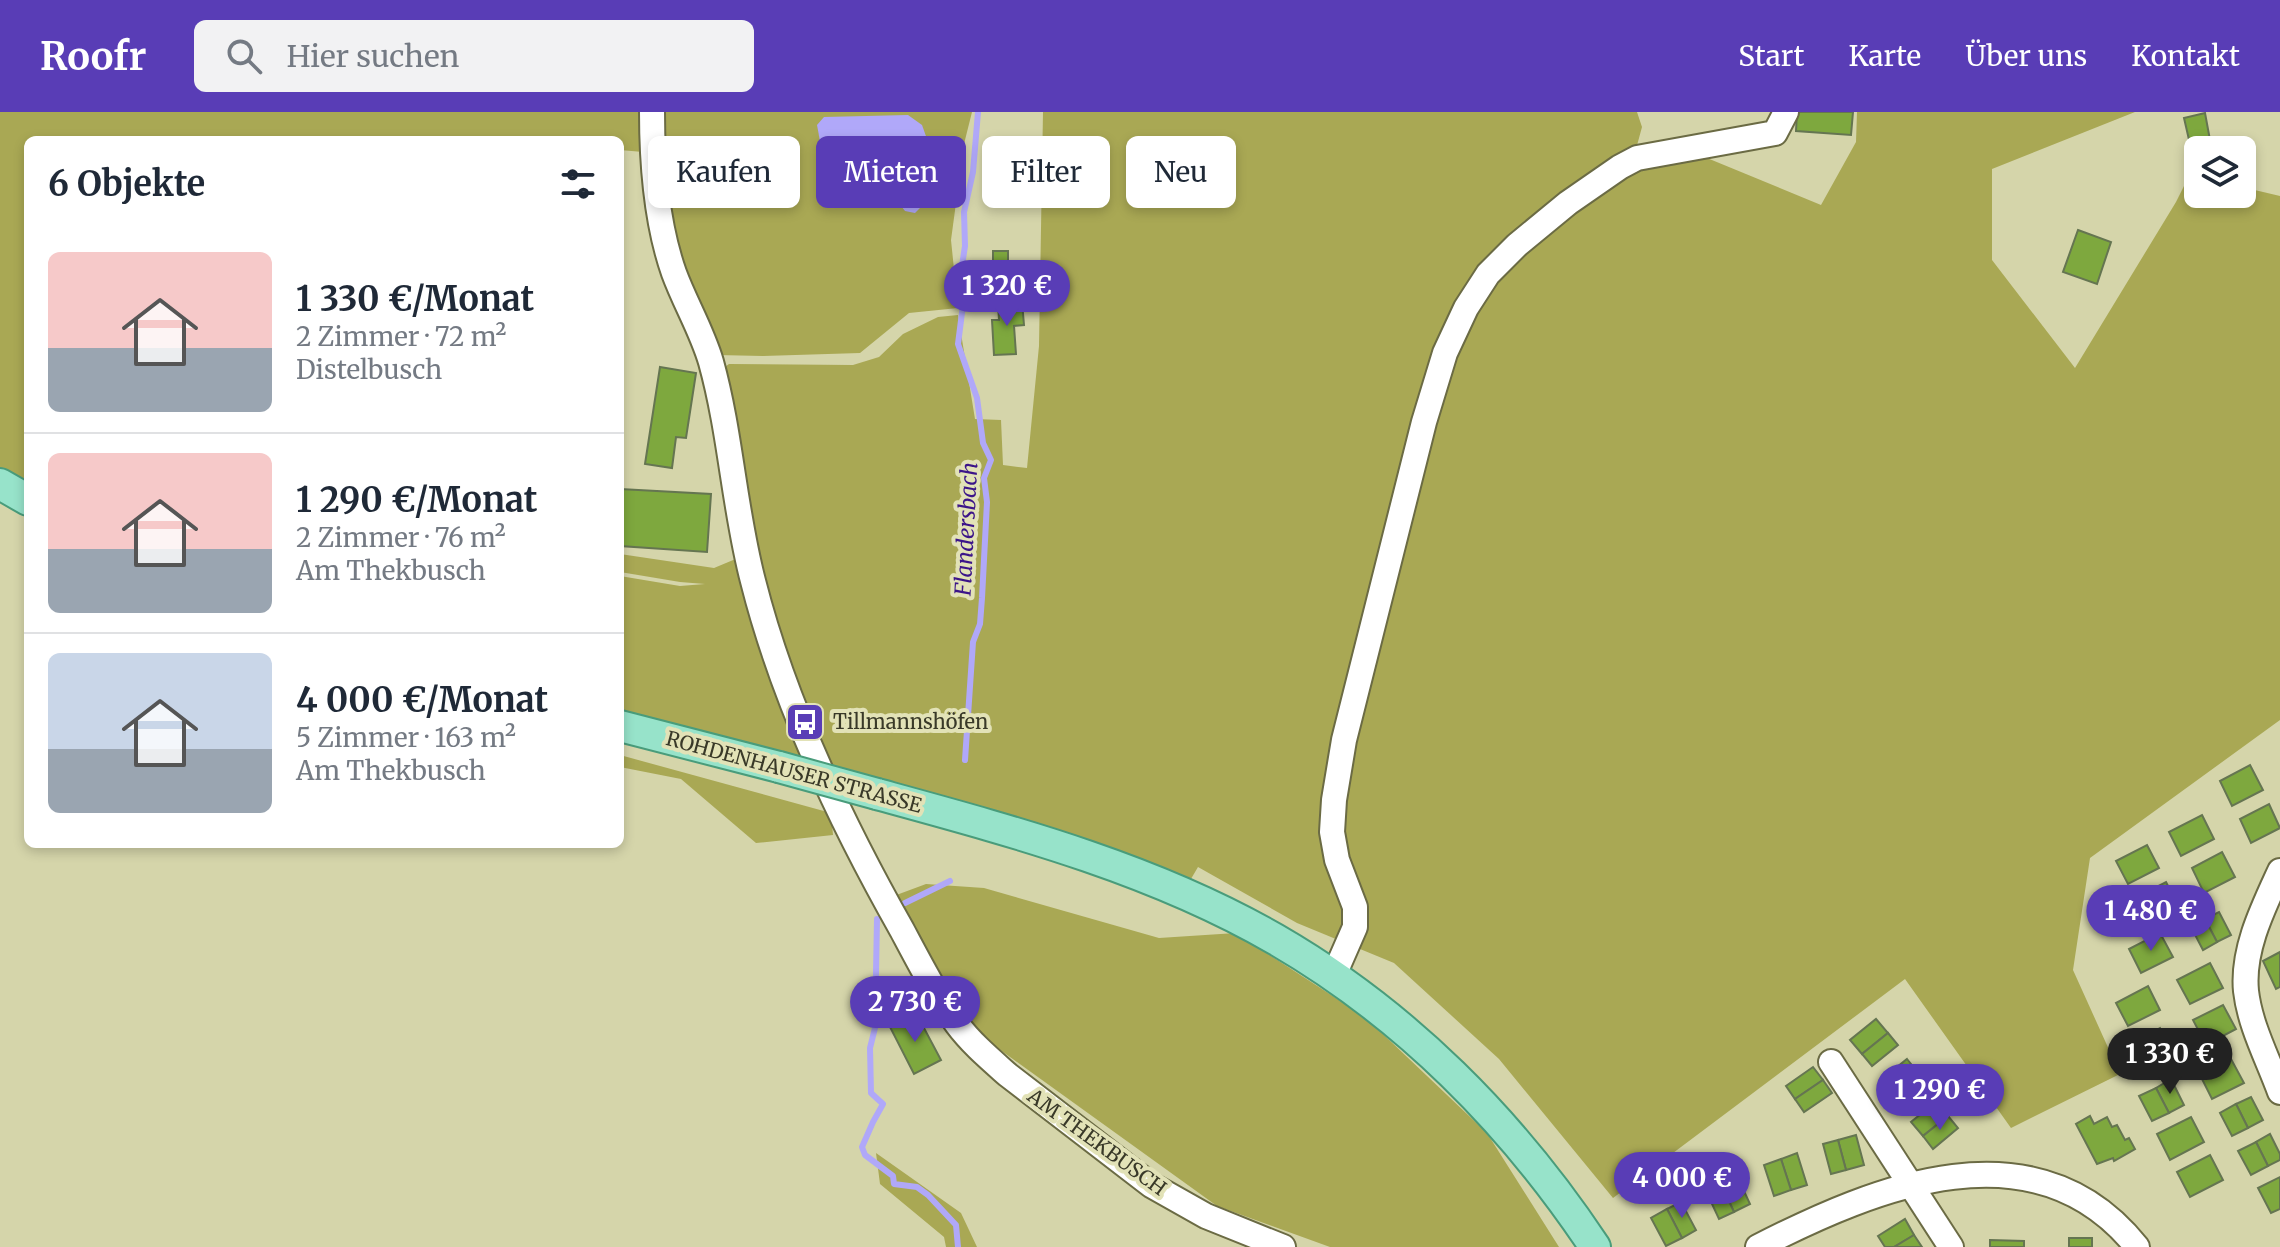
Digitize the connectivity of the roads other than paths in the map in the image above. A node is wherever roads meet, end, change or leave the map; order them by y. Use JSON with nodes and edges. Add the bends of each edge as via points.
{"nodes":[{"id":1,"x":652,"y":112,"type":"edge"},
{"id":2,"x":1786,"y":112,"type":"edge"},
{"id":3,"x":0,"y":484,"type":"edge"},
{"id":4,"x":24,"y":498,"type":"edge"},
{"id":5,"x":624,"y":727,"type":"edge"},
{"id":6,"x":2280,"y":871,"type":"edge"},
{"id":7,"x":1334,"y":975,"type":"junction"},
{"id":8,"x":1831,"y":1062,"type":"dead end"},
{"id":9,"x":2280,"y":1092,"type":"edge"},
{"id":10,"x":1911,"y":1184,"type":"junction"},
{"id":11,"x":1283,"y":1247,"type":"edge"},
{"id":12,"x":1595,"y":1247,"type":"edge"},
{"id":13,"x":1758,"y":1247,"type":"edge"},
{"id":14,"x":1951,"y":1247,"type":"edge"},
{"id":15,"x":2137,"y":1247,"type":"edge"}],
"edges":[{"from":1,"to":11,"type":"street","name":"AM THEKBUSCH","via":[[658,209],[673,271],[710,359],[750,567],[770,642],[856,845],[940,999],[967,1037],[1008,1075],[1151,1185],[1206,1216]]},
{"from":2,"to":7,"type":"street","via":[[1775,133],[1637,158],[1620,167],[1517,245],[1488,274],[1466,308],[1445,353],[1424,422],[1344,740],[1332,832],[1355,907],[1355,927]]},
{"from":3,"to":4,"type":"main road"},
{"from":5,"to":7,"type":"main road","name":"ROHDENHAUSER STRASSE","bridge":true,"via":[[967,818],[1078,853],[1211,906]]},
{"from":6,"to":9,"type":"street","via":[[2251,943],[2246,989],[2254,1026]]},
{"from":7,"to":12,"type":"main road","name":"ROHDENHAUSER STRASSE","via":[[1379,1008],[1486,1107]]},
{"from":8,"to":10,"type":"street"},
{"from":10,"to":13,"type":"street","via":[[1827,1213]]},
{"from":10,"to":14,"type":"street"},
{"from":10,"to":15,"type":"street","via":[[1982,1174],[2050,1183],[2104,1215]]}]}
